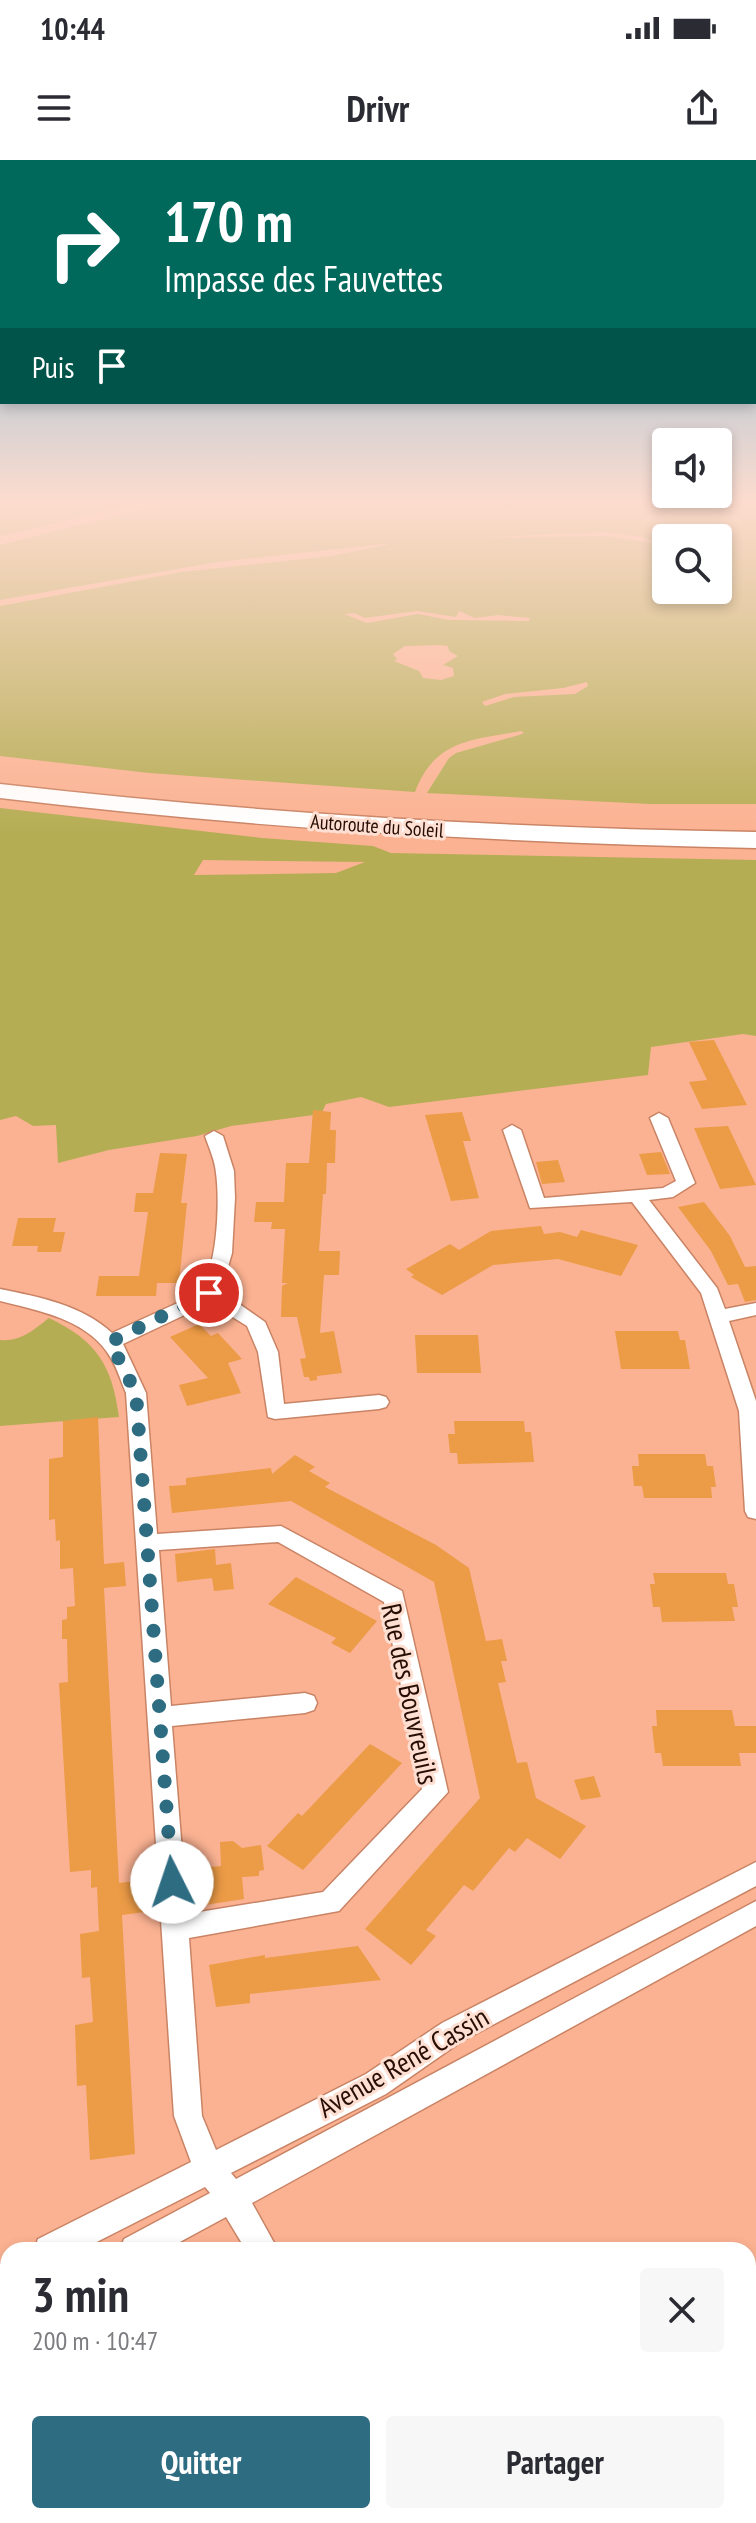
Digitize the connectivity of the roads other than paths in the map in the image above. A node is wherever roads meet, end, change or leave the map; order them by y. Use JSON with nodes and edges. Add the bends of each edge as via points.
{"nodes":[{"id":1,"x":0,"y":772,"type":"edge"},
{"id":2,"x":0,"y":791,"type":"edge"},
{"id":3,"x":756,"y":820,"type":"edge"},
{"id":4,"x":756,"y":840,"type":"edge"},
{"id":5,"x":659,"y":1118,"type":"dead end"},
{"id":6,"x":512,"y":1130,"type":"dead end"},
{"id":7,"x":214,"y":1136,"type":"dead end"},
{"id":8,"x":636,"y":1195,"type":"junction"},
{"id":9,"x":209,"y":1293,"type":"junction"},
{"id":10,"x":0,"y":1295,"type":"edge"},
{"id":11,"x":756,"y":1309,"type":"edge"},
{"id":12,"x":717,"y":1317,"type":"junction"},
{"id":13,"x":110,"y":1342,"type":"junction"},
{"id":14,"x":379,"y":1402,"type":"dead end"},
{"id":15,"x":756,"y":1511,"type":"edge"},
{"id":16,"x":146,"y":1543,"type":"junction"},
{"id":17,"x":305,"y":1703,"type":"dead end"},
{"id":18,"x":160,"y":1717,"type":"junction"},
{"id":19,"x":756,"y":1873,"type":"edge"},
{"id":20,"x":756,"y":1913,"type":"edge"},
{"id":21,"x":176,"y":1928,"type":"junction"},
{"id":22,"x":208,"y":2167,"type":"junction"},
{"id":23,"x":231,"y":2197,"type":"junction"},
{"id":24,"x":64,"y":2242,"type":"edge"},
{"id":25,"x":149,"y":2242,"type":"edge"},
{"id":26,"x":258,"y":2242,"type":"edge"}],
"edges":[{"from":1,"to":3,"type":"highway","name":"Autoroute du Soleil","via":[[353,806]]},
{"from":2,"to":4,"type":"highway","name":"Autoroute du Soleil","via":[[349,825]]},
{"from":5,"to":8,"type":"street","via":[[686,1183],[667,1193]]},
{"from":6,"to":8,"type":"street","via":[[537,1204]]},
{"from":7,"to":9,"type":"street","via":[[225,1171],[226,1202],[217,1281]]},
{"from":8,"to":12,"type":"street","via":[[710,1292]]},
{"from":9,"to":13,"type":"street"},
{"from":9,"to":14,"type":"street","via":[[255,1322],[268,1352],[275,1412]]},
{"from":10,"to":13,"type":"street","via":[[43,1304]]},
{"from":11,"to":12,"type":"street"},
{"from":12,"to":15,"type":"street","via":[[749,1411]]},
{"from":13,"to":16,"type":"street","via":[[136,1393]]},
{"from":16,"to":18,"type":"street"},
{"from":16,"to":21,"type":"street","name":"Rue des Bouvreuils","via":[[281,1534],[394,1597],[435,1792],[330,1903]]},
{"from":17,"to":18,"type":"street"},
{"from":18,"to":21,"type":"street"},
{"from":19,"to":22,"type":"street","name":"Avenue René Cassin","via":[[452,2032],[376,2084]]},
{"from":20,"to":23,"type":"street","name":"Avenue René Cassin"},
{"from":21,"to":22,"type":"street","via":[[188,2116]]},
{"from":22,"to":23,"type":"street"},
{"from":22,"to":24,"type":"street","name":"Avenue René Cassin"},
{"from":23,"to":25,"type":"street","name":"Avenue René Cassin"},
{"from":23,"to":26,"type":"street"}]}
